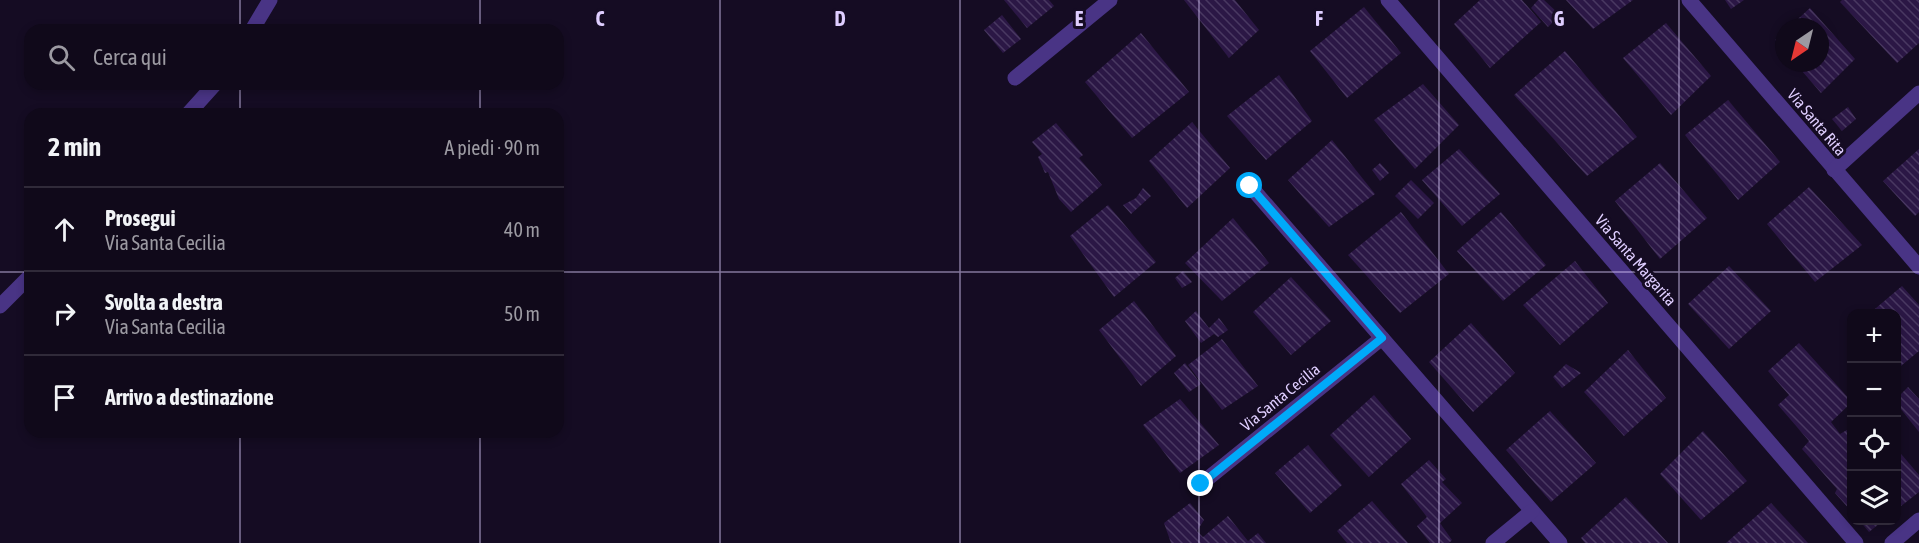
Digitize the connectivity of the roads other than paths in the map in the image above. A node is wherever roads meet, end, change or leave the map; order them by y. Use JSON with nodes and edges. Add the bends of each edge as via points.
{"nodes":[{"id":1,"x":270,"y":0,"type":"edge"},
{"id":2,"x":1110,"y":0,"type":"edge"},
{"id":3,"x":1388,"y":0,"type":"edge"},
{"id":4,"x":1689,"y":0,"type":"edge"},
{"id":5,"x":256,"y":24,"type":"edge"},
{"id":6,"x":1015,"y":78,"type":"dead end"},
{"id":7,"x":209,"y":90,"type":"edge"},
{"id":8,"x":1919,"y":93,"type":"edge"},
{"id":9,"x":193,"y":108,"type":"edge"},
{"id":10,"x":1834,"y":170,"type":"junction"},
{"id":11,"x":1250,"y":186,"type":"dead end"},
{"id":12,"x":1919,"y":267,"type":"edge"},
{"id":13,"x":24,"y":282,"type":"edge"},
{"id":14,"x":0,"y":306,"type":"edge"},
{"id":15,"x":1382,"y":338,"type":"junction"},
{"id":16,"x":1201,"y":484,"type":"dead end"},
{"id":17,"x":1532,"y":511,"type":"junction"},
{"id":18,"x":1919,"y":520,"type":"edge"},
{"id":19,"x":1493,"y":543,"type":"edge"},
{"id":20,"x":1560,"y":543,"type":"edge"},
{"id":21,"x":1856,"y":543,"type":"edge"},
{"id":22,"x":1892,"y":543,"type":"edge"}],
"edges":[{"from":1,"to":5,"type":"street"},
{"from":2,"to":6,"type":"street"},
{"from":3,"to":21,"type":"street","name":"Via Santa Margarita"},
{"from":4,"to":10,"type":"street","name":"Via Santa Rita"},
{"from":7,"to":9,"type":"street"},
{"from":8,"to":10,"type":"street"},
{"from":10,"to":12,"type":"street","name":"Via Santa Rita"},
{"from":11,"to":15,"type":"street"},
{"from":13,"to":14,"type":"street"},
{"from":15,"to":16,"type":"street","name":"Via Santa Cecilia"},
{"from":15,"to":17,"type":"street"},
{"from":17,"to":19,"type":"street"},
{"from":17,"to":20,"type":"street"},
{"from":18,"to":22,"type":"street"}]}
